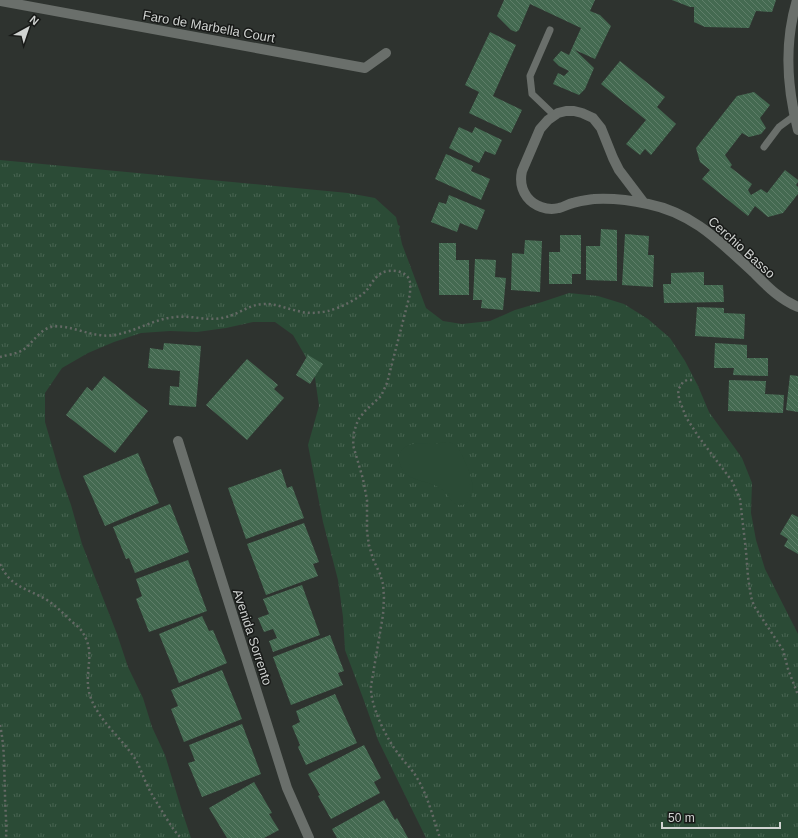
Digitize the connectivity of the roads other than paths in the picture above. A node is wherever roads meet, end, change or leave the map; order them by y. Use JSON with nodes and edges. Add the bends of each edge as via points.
{"nodes":[{"id":1,"x":797,"y":0,"type":"edge"},
{"id":2,"x":0,"y":1,"type":"edge"},
{"id":3,"x":550,"y":30,"type":"dead end"},
{"id":4,"x":386,"y":54,"type":"dead end"},
{"id":5,"x":554,"y":115,"type":"junction"},
{"id":6,"x":794,"y":116,"type":"junction"},
{"id":7,"x":798,"y":130,"type":"edge"},
{"id":8,"x":764,"y":147,"type":"dead end"},
{"id":9,"x":644,"y":203,"type":"junction"},
{"id":10,"x":798,"y":307,"type":"edge"},
{"id":11,"x":178,"y":441,"type":"dead end"},
{"id":12,"x":309,"y":838,"type":"edge"}],
"edges":[{"from":1,"to":6,"type":"street","via":[[790,32],[788,58]]},
{"from":2,"to":4,"type":"street","name":"Faro de Marbella Court","via":[[365,68]]},
{"from":3,"to":5,"type":"lane","via":[[530,76],[532,94]]},
{"from":5,"to":9,"type":"street","via":[[574,111],[586,114],[596,121],[603,131],[619,170]]},
{"from":5,"to":9,"type":"street","name":"Cerchio Basso","via":[[540,129],[522,171],[521,185],[528,198],[539,207],[550,209],[593,199]]},
{"from":6,"to":7,"type":"street"},
{"from":6,"to":8,"type":"lane","via":[[779,127]]},
{"from":9,"to":10,"type":"street","name":"Cerchio Basso","via":[[669,210],[703,228],[778,296]]},
{"from":11,"to":12,"type":"street","name":"Avenida Sorrento","via":[[287,788]]}]}
